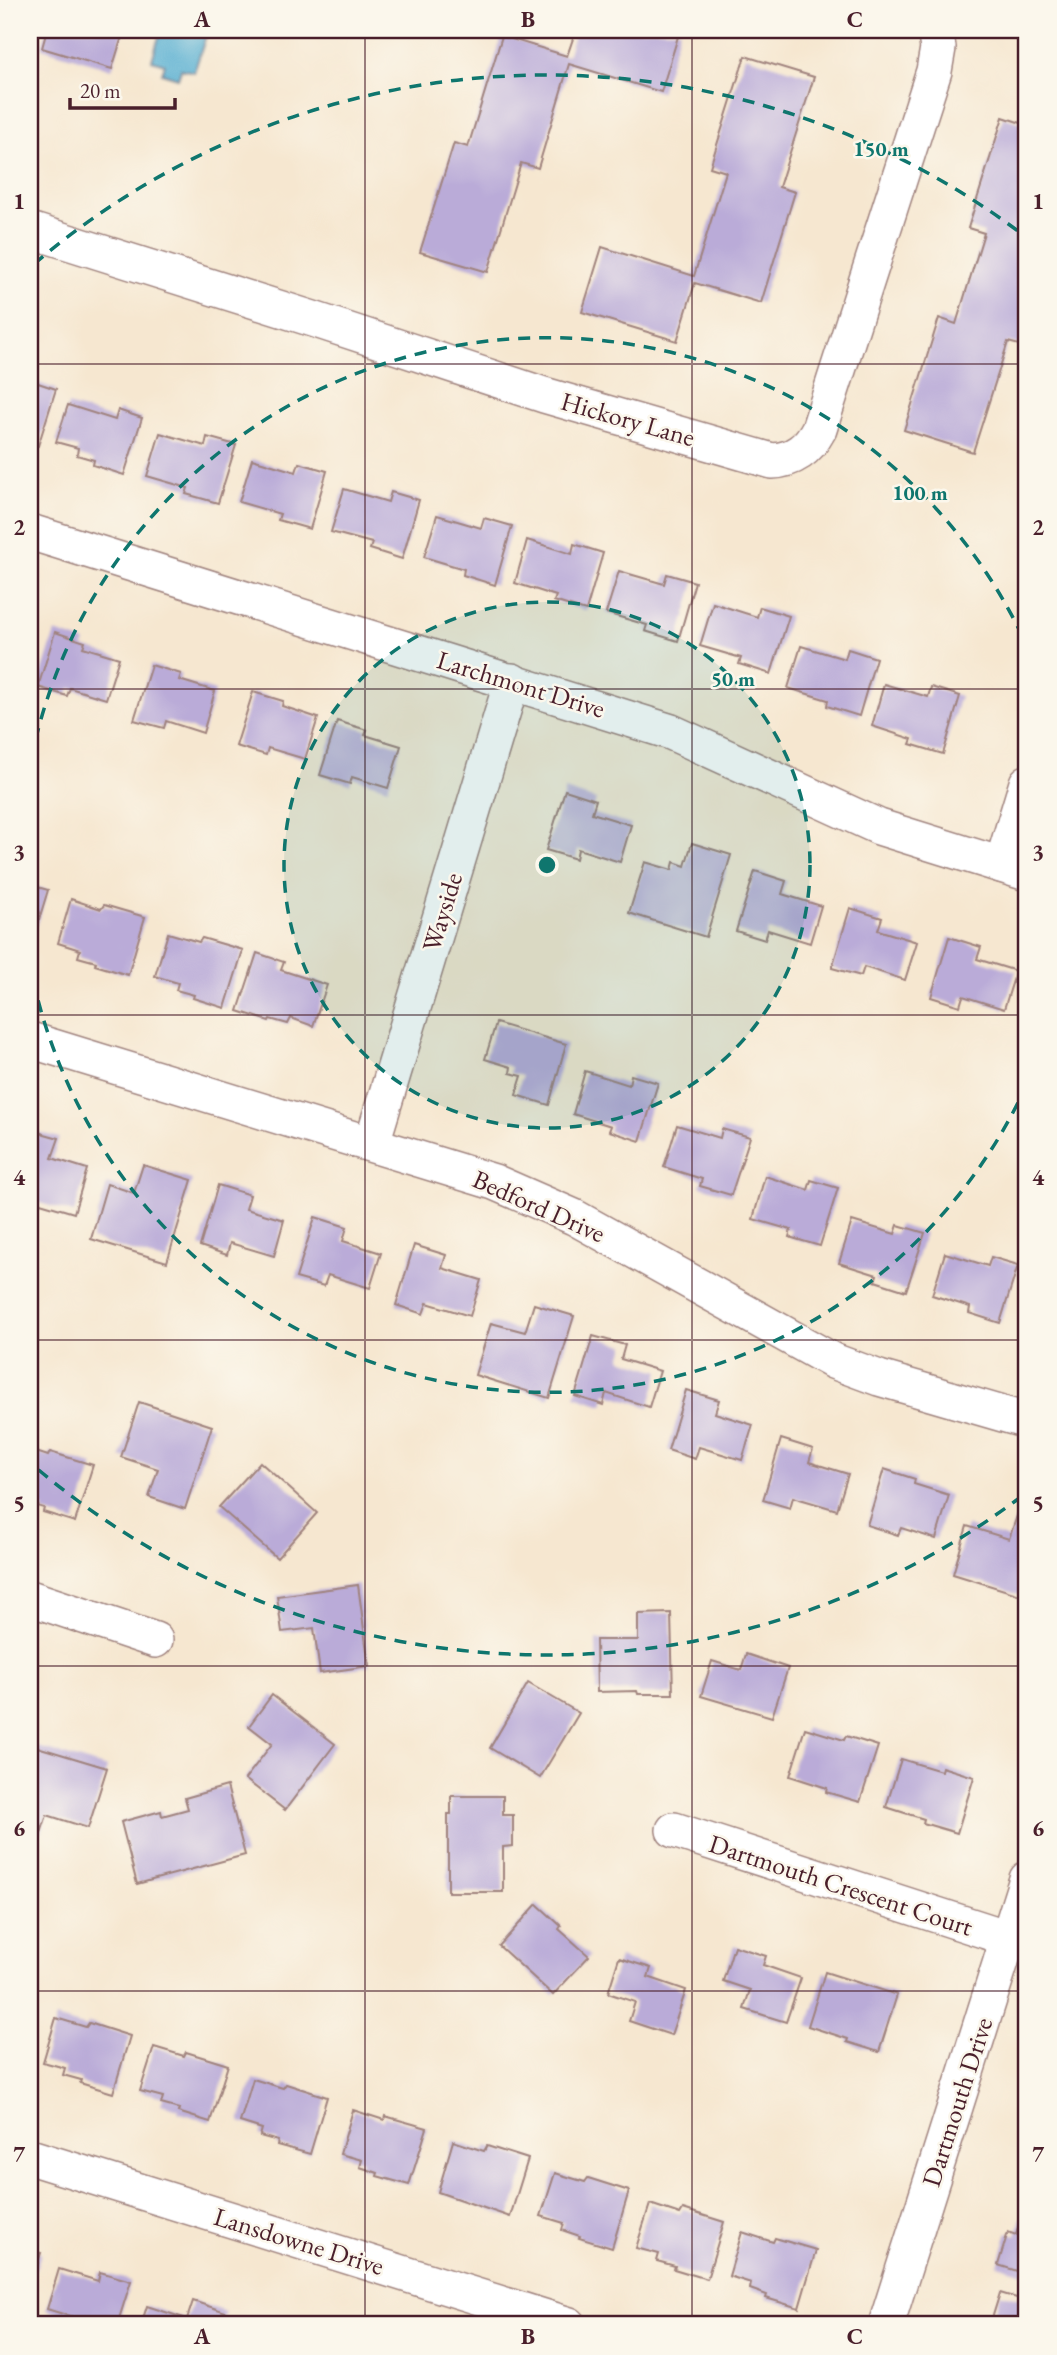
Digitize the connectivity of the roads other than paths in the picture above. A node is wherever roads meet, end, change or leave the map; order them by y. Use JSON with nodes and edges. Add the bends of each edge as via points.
{"nodes":[{"id":1,"x":935,"y":30,"type":"edge"},
{"id":2,"x":30,"y":230,"type":"edge"},
{"id":3,"x":30,"y":532,"type":"edge"},
{"id":4,"x":512,"y":681,"type":"junction"},
{"id":5,"x":1027,"y":783,"type":"edge"},
{"id":6,"x":1014,"y":869,"type":"edge"},
{"id":7,"x":30,"y":1040,"type":"edge"},
{"id":8,"x":372,"y":1143,"type":"junction"},
{"id":9,"x":1027,"y":1421,"type":"edge"},
{"id":10,"x":30,"y":1598,"type":"edge"},
{"id":11,"x":155,"y":1640,"type":"dead end"},
{"id":12,"x":674,"y":1830,"type":"dead end"},
{"id":13,"x":1027,"y":1879,"type":"edge"},
{"id":14,"x":1009,"y":1938,"type":"junction"},
{"id":15,"x":30,"y":2157,"type":"edge"},
{"id":16,"x":569,"y":2325,"type":"edge"},
{"id":17,"x":886,"y":2325,"type":"edge"}],
"edges":[{"from":1,"to":2,"type":"street","name":"Hickory Lane","via":[[934,71],[819,429],[812,442],[783,460],[772,461],[544,395]]},
{"from":3,"to":4,"type":"street","name":"Larchmont Drive"},
{"from":4,"to":6,"type":"street","name":"Larchmont Drive","via":[[671,732],[879,827]]},
{"from":4,"to":8,"type":"street","name":"Wayside"},
{"from":5,"to":6,"type":"street"},
{"from":7,"to":8,"type":"street","name":"Bedford Drive"},
{"from":8,"to":9,"type":"street","name":"Bedford Drive","via":[[535,1198],[833,1361]]},
{"from":10,"to":11,"type":"street"},
{"from":12,"to":14,"type":"street","name":"Dartmouth Crescent Court"},
{"from":13,"to":14,"type":"street","name":"Dartmouth Drive"},
{"from":14,"to":17,"type":"street","name":"Dartmouth Drive"},
{"from":15,"to":16,"type":"street","name":"Lansdowne Drive"}]}
